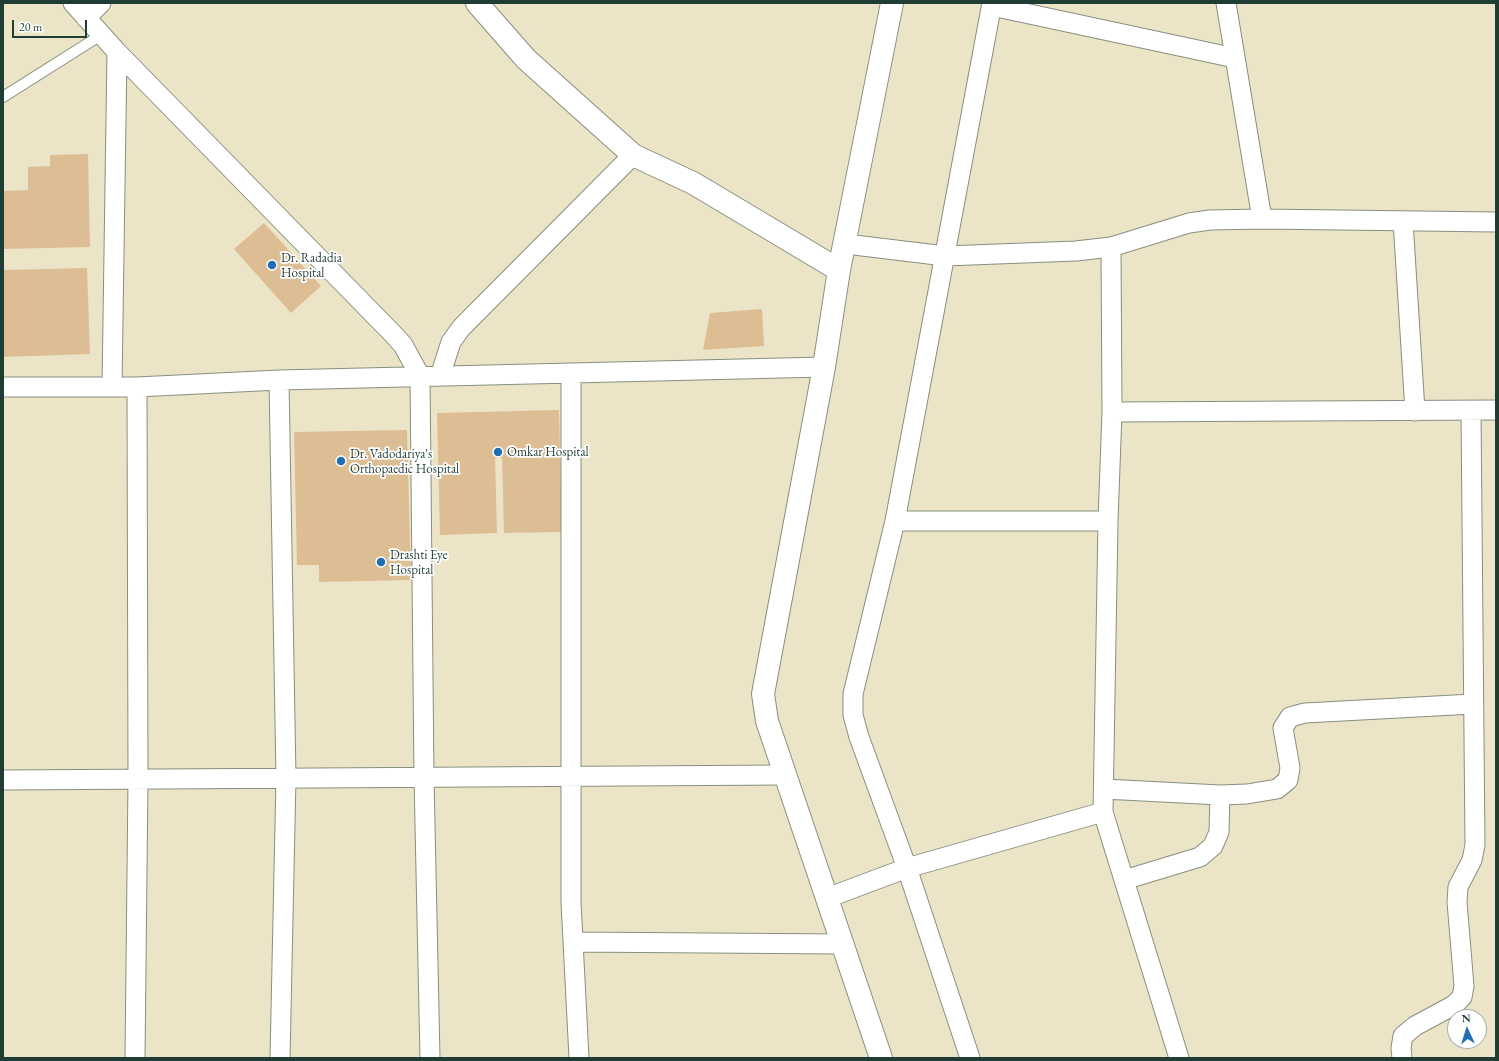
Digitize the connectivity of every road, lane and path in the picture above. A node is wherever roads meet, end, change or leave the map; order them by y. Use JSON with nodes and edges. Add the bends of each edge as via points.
{"nodes":[{"id":1,"x":73,"y":3,"type":"edge"},
{"id":2,"x":102,"y":3,"type":"edge"},
{"id":3,"x":477,"y":3,"type":"edge"},
{"id":4,"x":892,"y":3,"type":"edge"},
{"id":5,"x":1226,"y":3,"type":"edge"},
{"id":6,"x":992,"y":5,"type":"edge"},
{"id":7,"x":86,"y":18,"type":"junction"},
{"id":8,"x":101,"y":35,"type":"junction"},
{"id":9,"x":117,"y":52,"type":"junction"},
{"id":10,"x":1235,"y":58,"type":"junction"},
{"id":11,"x":3,"y":97,"type":"edge"},
{"id":12,"x":633,"y":155,"type":"junction"},
{"id":13,"x":1262,"y":219,"type":"junction"},
{"id":14,"x":1403,"y":221,"type":"junction"},
{"id":15,"x":1496,"y":222,"type":"edge"},
{"id":16,"x":846,"y":244,"type":"junction"},
{"id":17,"x":1110,"y":247,"type":"junction"},
{"id":18,"x":944,"y":256,"type":"junction"},
{"id":19,"x":840,"y":270,"type":"junction"},
{"id":20,"x":824,"y":367,"type":"junction"},
{"id":21,"x":571,"y":373,"type":"junction"},
{"id":22,"x":420,"y":376,"type":"junction"},
{"id":23,"x":440,"y":376,"type":"junction"},
{"id":24,"x":279,"y":380,"type":"junction"},
{"id":25,"x":3,"y":387,"type":"edge"},
{"id":26,"x":112,"y":387,"type":"junction"},
{"id":27,"x":137,"y":387,"type":"junction"},
{"id":28,"x":1471,"y":410,"type":"junction"},
{"id":29,"x":1496,"y":410,"type":"edge"},
{"id":30,"x":1415,"y":411,"type":"junction"},
{"id":31,"x":1112,"y":412,"type":"junction"},
{"id":32,"x":895,"y":521,"type":"junction"},
{"id":33,"x":1108,"y":521,"type":"junction"},
{"id":34,"x":1473,"y":704,"type":"junction"},
{"id":35,"x":785,"y":775,"type":"junction"},
{"id":36,"x":572,"y":776,"type":"junction"},
{"id":37,"x":286,"y":778,"type":"junction"},
{"id":38,"x":424,"y":778,"type":"junction"},
{"id":39,"x":138,"y":779,"type":"junction"},
{"id":40,"x":3,"y":780,"type":"edge"},
{"id":41,"x":1104,"y":789,"type":"junction"},
{"id":42,"x":1220,"y":795,"type":"junction"},
{"id":43,"x":1104,"y":812,"type":"junction"},
{"id":44,"x":907,"y":868,"type":"junction"},
{"id":45,"x":1124,"y":880,"type":"junction"},
{"id":46,"x":827,"y":898,"type":"junction"},
{"id":47,"x":573,"y":942,"type":"junction"},
{"id":48,"x":842,"y":944,"type":"junction"},
{"id":49,"x":135,"y":1058,"type":"edge"},
{"id":50,"x":280,"y":1058,"type":"edge"},
{"id":51,"x":430,"y":1058,"type":"edge"},
{"id":52,"x":578,"y":1058,"type":"edge"},
{"id":53,"x":881,"y":1058,"type":"edge"},
{"id":54,"x":970,"y":1058,"type":"edge"},
{"id":55,"x":1179,"y":1058,"type":"edge"},
{"id":56,"x":1402,"y":1058,"type":"edge"}],
"edges":[{"from":1,"to":7,"type":"street"},
{"from":2,"to":7,"type":"street"},
{"from":3,"to":12,"type":"street","via":[[526,58]]},
{"from":4,"to":16,"type":"street"},
{"from":5,"to":10,"type":"street"},
{"from":6,"to":10,"type":"street"},
{"from":6,"to":18,"type":"street"},
{"from":7,"to":8,"type":"street"},
{"from":8,"to":9,"type":"street"},
{"from":8,"to":11,"type":"lane"},
{"from":9,"to":22,"type":"street","via":[[393,334],[403,345]]},
{"from":9,"to":26,"type":"street"},
{"from":10,"to":13,"type":"street"},
{"from":12,"to":19,"type":"street","via":[[693,183]]},
{"from":12,"to":23,"type":"street","via":[[461,328],[451,342]]},
{"from":13,"to":14,"type":"street"},
{"from":13,"to":17,"type":"street","via":[[1189,223]]},
{"from":14,"to":15,"type":"street"},
{"from":14,"to":30,"type":"street"},
{"from":16,"to":18,"type":"street"},
{"from":16,"to":19,"type":"street"},
{"from":17,"to":18,"type":"street","via":[[1076,251]]},
{"from":17,"to":31,"type":"street"},
{"from":18,"to":32,"type":"street"},
{"from":19,"to":20,"type":"street"},
{"from":20,"to":21,"type":"street"},
{"from":20,"to":35,"type":"street","via":[[763,694],[767,721]]},
{"from":21,"to":23,"type":"street"},
{"from":21,"to":36,"type":"street"},
{"from":22,"to":23,"type":"street"},
{"from":22,"to":24,"type":"street"},
{"from":22,"to":38,"type":"street"},
{"from":24,"to":27,"type":"street"},
{"from":24,"to":37,"type":"street"},
{"from":25,"to":26,"type":"street"},
{"from":26,"to":27,"type":"street"},
{"from":27,"to":39,"type":"street"},
{"from":28,"to":29,"type":"street"},
{"from":28,"to":30,"type":"street"},
{"from":28,"to":34,"type":"street"},
{"from":30,"to":31,"type":"street"},
{"from":31,"to":33,"type":"street"},
{"from":32,"to":33,"type":"street"},
{"from":32,"to":44,"type":"street","via":[[853,694],[853,715]]},
{"from":33,"to":41,"type":"street"},
{"from":34,"to":42,"type":"street","via":[[1305,713],[1290,717],[1283,728],[1290,768],[1288,780],[1277,789]]},
{"from":34,"to":56,"type":"street","via":[[1475,845],[1472,860],[1458,887],[1457,902],[1464,986],[1462,997],[1454,1005],[1415,1026],[1403,1036]]},
{"from":35,"to":36,"type":"street"},
{"from":35,"to":46,"type":"street"},
{"from":36,"to":38,"type":"street"},
{"from":36,"to":47,"type":"street"},
{"from":37,"to":38,"type":"street"},
{"from":37,"to":39,"type":"street"},
{"from":37,"to":50,"type":"street"},
{"from":38,"to":51,"type":"street"},
{"from":39,"to":40,"type":"street"},
{"from":39,"to":49,"type":"street"},
{"from":41,"to":42,"type":"street"},
{"from":41,"to":43,"type":"street"},
{"from":42,"to":45,"type":"street","via":[[1219,832],[1214,846],[1200,857]]},
{"from":43,"to":44,"type":"street"},
{"from":43,"to":45,"type":"street"},
{"from":44,"to":46,"type":"street"},
{"from":44,"to":54,"type":"street"},
{"from":45,"to":55,"type":"street"},
{"from":46,"to":48,"type":"street"},
{"from":47,"to":48,"type":"street"},
{"from":47,"to":52,"type":"street"},
{"from":48,"to":53,"type":"street"}]}
